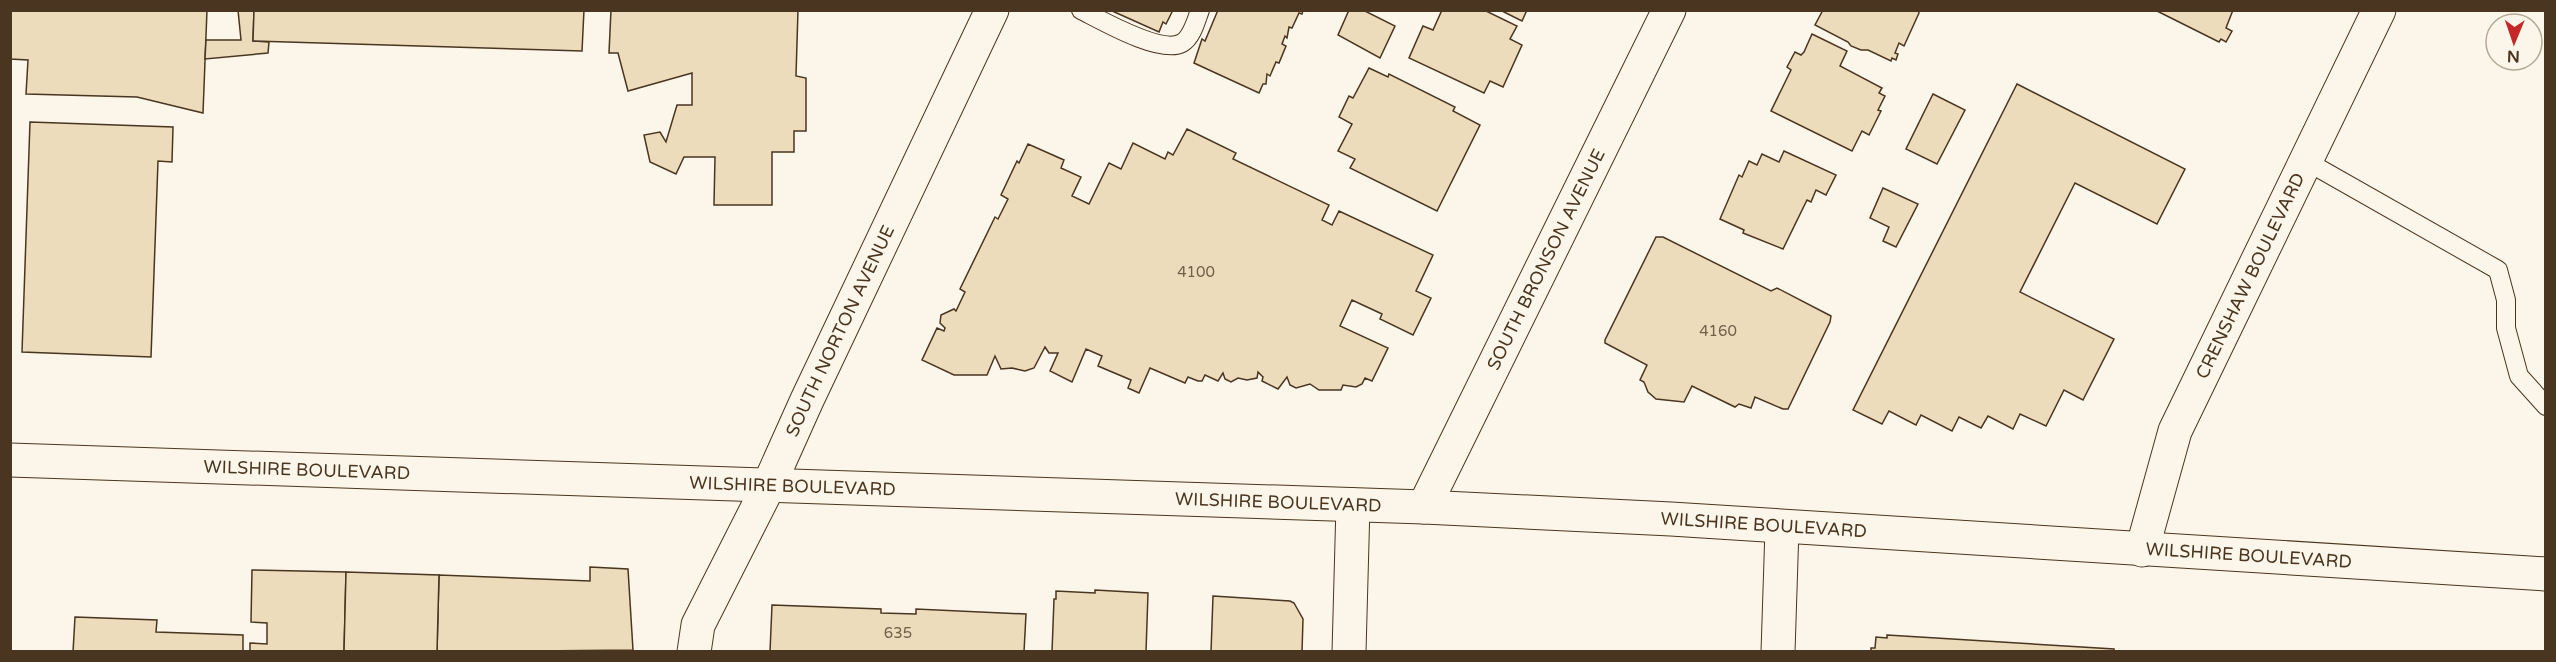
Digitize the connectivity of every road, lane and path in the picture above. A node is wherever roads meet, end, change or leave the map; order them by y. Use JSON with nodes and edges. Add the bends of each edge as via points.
{"nodes":[{"id":1,"x":992,"y":10,"type":"edge"},
{"id":2,"x":1081,"y":10,"type":"edge"},
{"id":3,"x":1200,"y":10,"type":"edge"},
{"id":4,"x":1669,"y":10,"type":"edge"},
{"id":5,"x":2379,"y":10,"type":"edge"},
{"id":6,"x":2306,"y":161,"type":"junction"},
{"id":7,"x":2546,"y":406,"type":"edge"},
{"id":8,"x":10,"y":460,"type":"edge"},
{"id":9,"x":768,"y":487,"type":"junction"},
{"id":10,"x":1353,"y":505,"type":"junction"},
{"id":11,"x":1424,"y":507,"type":"junction"},
{"id":12,"x":1782,"y":528,"type":"junction"},
{"id":13,"x":2142,"y":550,"type":"junction"},
{"id":14,"x":2546,"y":574,"type":"edge"},
{"id":15,"x":694,"y":651,"type":"edge"},
{"id":16,"x":1349,"y":651,"type":"edge"},
{"id":17,"x":1778,"y":651,"type":"edge"}],
"edges":[{"from":1,"to":9,"type":"main road","name":"SOUTH NORTON AVENUE"},
{"from":2,"to":3,"type":"lane","via":[[1161,45],[1180,44],[1189,36]]},
{"from":4,"to":11,"type":"main road","name":"SOUTH BRONSON AVENUE"},
{"from":5,"to":6,"type":"main road","name":"CRENSHAW BOULEVARD"},
{"from":6,"to":7,"type":"lane","via":[[2498,270],[2506,300],[2506,328],[2519,376]]},
{"from":6,"to":13,"type":"main road","name":"CRENSHAW BOULEVARD","via":[[2175,431]]},
{"from":8,"to":9,"type":"main road","name":"WILSHIRE BOULEVARD"},
{"from":9,"to":10,"type":"main road","name":"WILSHIRE BOULEVARD"},
{"from":9,"to":15,"type":"main road","name":"SOUTH NORTON AVENUE","via":[[698,625]]},
{"from":10,"to":11,"type":"main road","name":"WILSHIRE BOULEVARD"},
{"from":10,"to":16,"type":"main road"},
{"from":11,"to":12,"type":"main road","name":"WILSHIRE BOULEVARD"},
{"from":12,"to":13,"type":"main road","name":"WILSHIRE BOULEVARD"},
{"from":12,"to":17,"type":"main road"},
{"from":13,"to":14,"type":"main road","name":"WILSHIRE BOULEVARD"}]}
